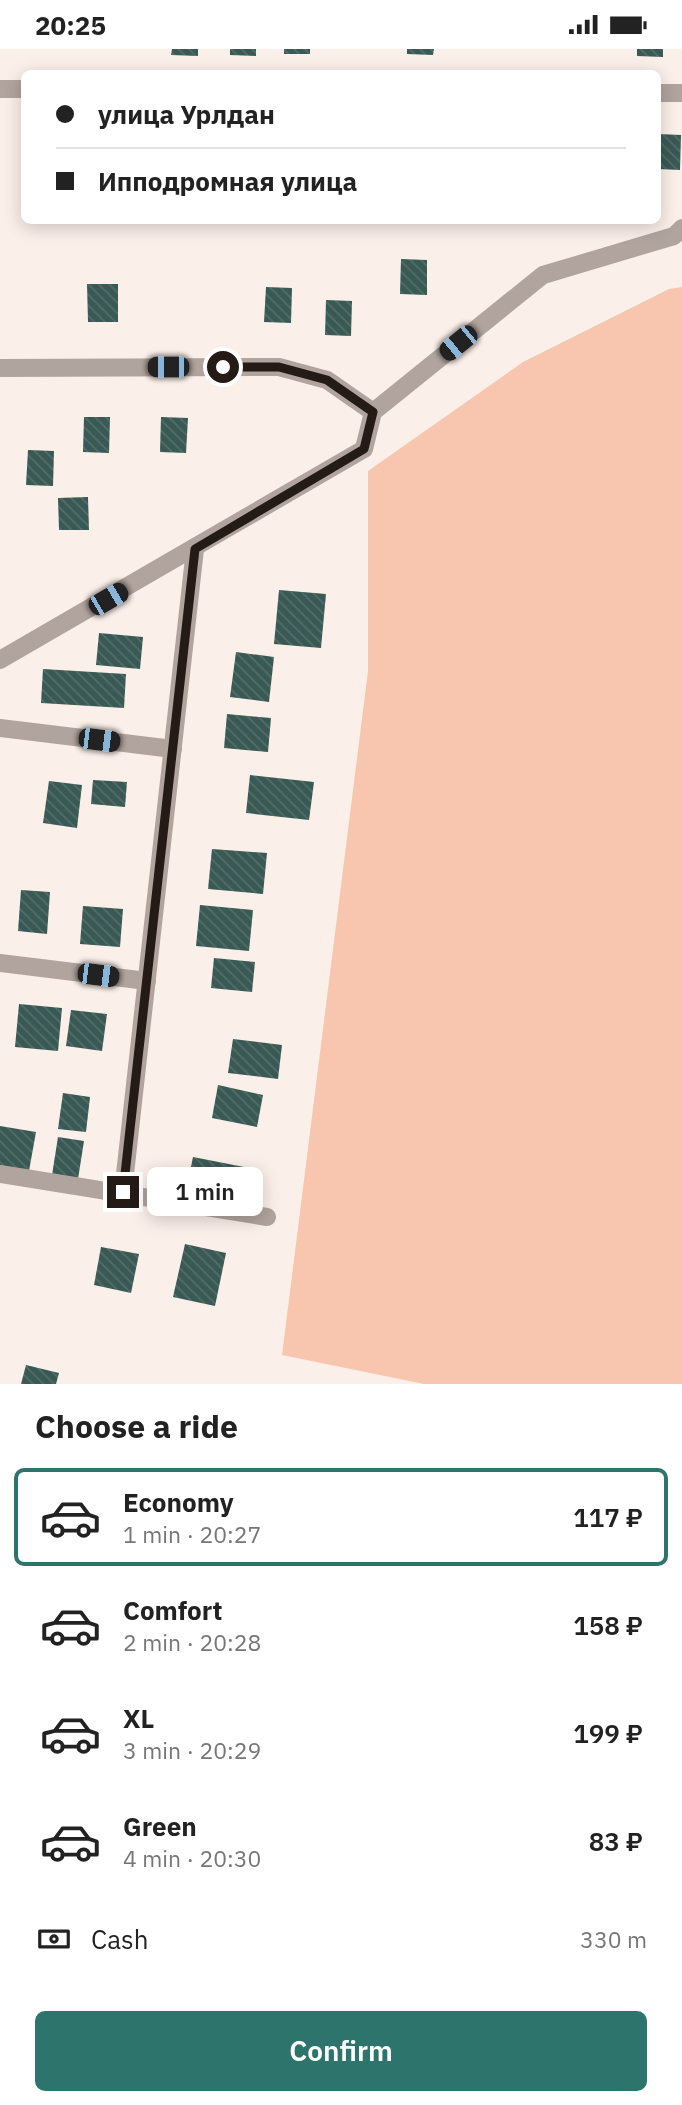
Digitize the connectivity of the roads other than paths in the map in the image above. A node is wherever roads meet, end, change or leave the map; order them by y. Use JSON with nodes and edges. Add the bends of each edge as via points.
{"nodes":[{"id":1,"x":0,"y":89,"type":"edge"},
{"id":2,"x":21,"y":89,"type":"edge"},
{"id":3,"x":661,"y":93,"type":"edge"},
{"id":4,"x":682,"y":93,"type":"edge"},
{"id":5,"x":682,"y":228,"type":"edge"},
{"id":6,"x":0,"y":368,"type":"edge"},
{"id":7,"x":373,"y":412,"type":"junction"},
{"id":8,"x":195,"y":549,"type":"junction"},
{"id":9,"x":0,"y":660,"type":"edge"},
{"id":10,"x":0,"y":727,"type":"edge"},
{"id":11,"x":173,"y":749,"type":"junction"},
{"id":12,"x":0,"y":963,"type":"edge"},
{"id":13,"x":147,"y":981,"type":"junction"},
{"id":14,"x":0,"y":1174,"type":"edge"},
{"id":15,"x":123,"y":1192,"type":"junction"},
{"id":16,"x":267,"y":1217,"type":"dead end"}],
"edges":[{"from":1,"to":2,"type":"street"},
{"from":3,"to":4,"type":"street"},
{"from":5,"to":7,"type":"street","via":[[674,236],[543,275]]},
{"from":6,"to":7,"type":"street","via":[[279,367],[327,380]]},
{"from":7,"to":8,"type":"street","via":[[364,449]]},
{"from":8,"to":9,"type":"street"},
{"from":8,"to":11,"type":"street"},
{"from":10,"to":11,"type":"street"},
{"from":11,"to":13,"type":"street"},
{"from":12,"to":13,"type":"street"},
{"from":13,"to":15,"type":"street"},
{"from":14,"to":15,"type":"street"},
{"from":15,"to":16,"type":"street"}]}
